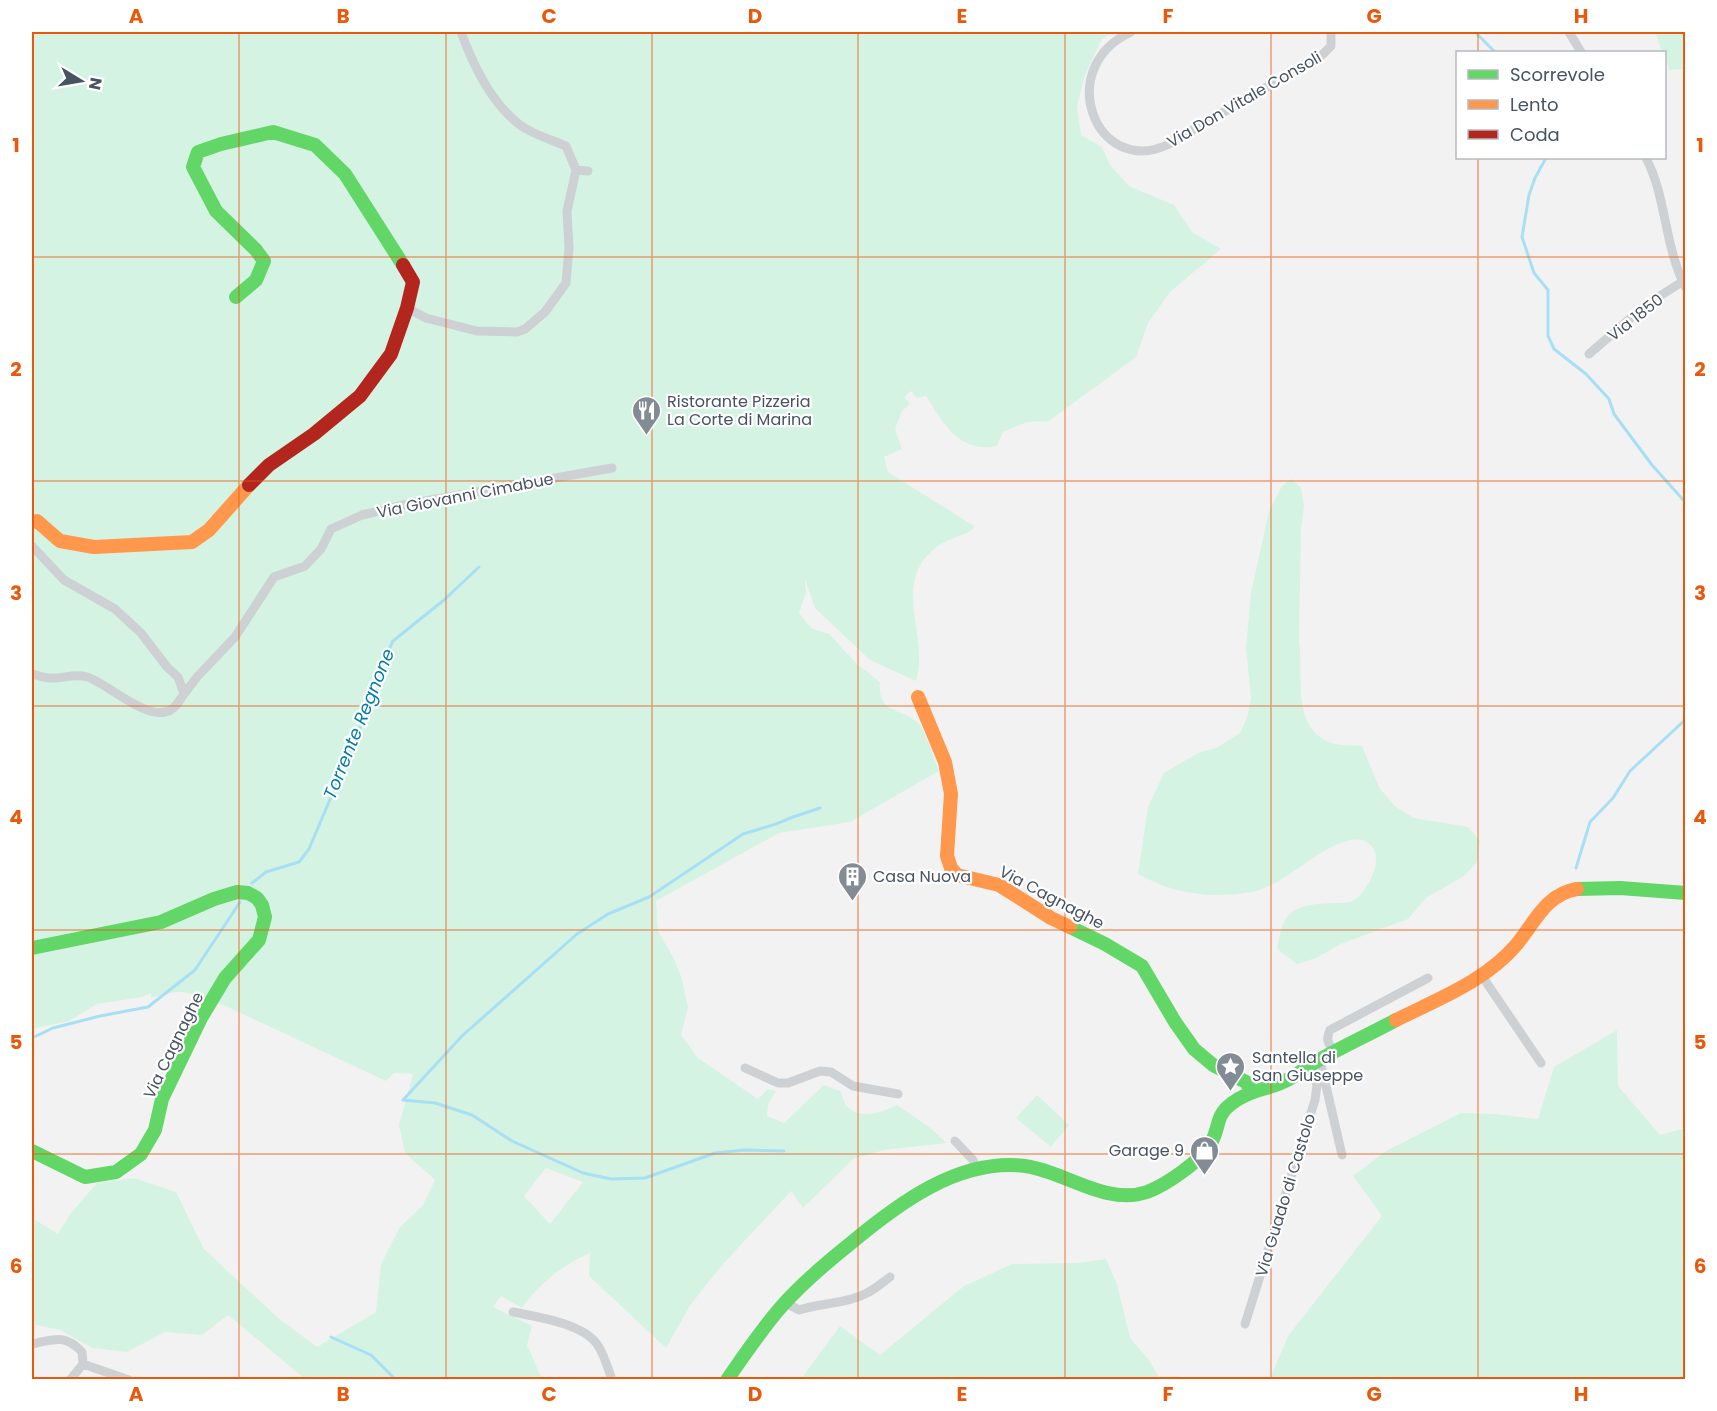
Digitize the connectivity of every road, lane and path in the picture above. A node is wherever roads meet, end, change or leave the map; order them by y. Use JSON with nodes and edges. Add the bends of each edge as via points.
{"nodes":[{"id":1,"x":461,"y":32,"type":"edge"},
{"id":2,"x":1331,"y":32,"type":"edge"},
{"id":3,"x":1569,"y":32,"type":"edge"},
{"id":4,"x":1127,"y":33,"type":"edge"},
{"id":5,"x":1580,"y":51,"type":"edge"},
{"id":6,"x":1647,"y":159,"type":"edge"},
{"id":7,"x":576,"y":170,"type":"junction"},
{"id":8,"x":588,"y":171,"type":"dead end"},
{"id":9,"x":1684,"y":285,"type":"edge"},
{"id":10,"x":236,"y":297,"type":"dead end"},
{"id":11,"x":407,"y":308,"type":"junction"},
{"id":12,"x":1589,"y":354,"type":"dead end"},
{"id":13,"x":612,"y":468,"type":"dead end"},
{"id":14,"x":32,"y":522,"type":"edge"},
{"id":15,"x":32,"y":546,"type":"edge"},
{"id":16,"x":32,"y":674,"type":"edge"},
{"id":17,"x":184,"y":694,"type":"junction"},
{"id":18,"x":918,"y":697,"type":"dead end"},
{"id":19,"x":1686,"y":893,"type":"edge"},
{"id":20,"x":32,"y":948,"type":"edge"},
{"id":21,"x":1482,"y":976,"type":"junction"},
{"id":22,"x":1428,"y":978,"type":"dead end"},
{"id":23,"x":1335,"y":1053,"type":"junction"},
{"id":24,"x":1315,"y":1063,"type":"junction"},
{"id":25,"x":1541,"y":1063,"type":"dead end"},
{"id":26,"x":745,"y":1068,"type":"dead end"},
{"id":27,"x":1252,"y":1091,"type":"junction"},
{"id":28,"x":898,"y":1094,"type":"dead end"},
{"id":29,"x":956,"y":1141,"type":"dead end"},
{"id":30,"x":32,"y":1150,"type":"edge"},
{"id":31,"x":1342,"y":1155,"type":"dead end"},
{"id":32,"x":975,"y":1169,"type":"junction"},
{"id":33,"x":890,"y":1277,"type":"dead end"},
{"id":34,"x":786,"y":1303,"type":"junction"},
{"id":35,"x":513,"y":1312,"type":"dead end"},
{"id":36,"x":1245,"y":1324,"type":"dead end"},
{"id":37,"x":32,"y":1344,"type":"edge"},
{"id":38,"x":83,"y":1364,"type":"junction"},
{"id":39,"x":70,"y":1380,"type":"edge"},
{"id":40,"x":129,"y":1380,"type":"edge"},
{"id":41,"x":612,"y":1380,"type":"edge"},
{"id":42,"x":727,"y":1380,"type":"edge"}],
"edges":[{"from":1,"to":7,"type":"street","via":[[493,97],[520,125],[566,146]]},
{"from":2,"to":4,"type":"street","name":"Via Don Vitale Consoli","via":[[1331,46],[1322,55],[1157,149],[1139,151],[1119,144],[1101,129],[1088,90],[1096,62]]},
{"from":3,"to":5,"type":"street"},
{"from":6,"to":9,"type":"street","name":"Via 1850"},
{"from":7,"to":8,"type":"street"},
{"from":7,"to":11,"type":"street","via":[[567,212],[566,283],[545,312],[525,329],[477,331],[426,318]]},
{"from":9,"to":12,"type":"street","name":"Via 1850","via":[[1647,304]]},
{"from":10,"to":11,"type":"street","via":[[256,280],[264,261],[208,201],[193,167],[198,152],[273,132],[315,145],[345,174],[413,282]]},
{"from":11,"to":14,"type":"street","via":[[391,354],[360,396],[269,465],[209,531],[192,542],[94,547],[60,541],[37,521]]},
{"from":13,"to":17,"type":"street","name":"Via Giovanni Cimabue","via":[[408,504],[362,515],[331,529],[321,549],[305,566],[274,577],[235,637]]},
{"from":15,"to":17,"type":"street","via":[[64,580],[116,609],[141,633],[178,677]]},
{"from":16,"to":17,"type":"street","name":"Via Giovanni Cimabue","via":[[51,678],[77,674],[91,678],[148,711],[162,713],[173,709]]},
{"from":18,"to":27,"type":"street","name":"Via Cagnaghe","via":[[947,772],[951,794],[947,856],[951,868],[957,875],[999,885],[1051,918],[1142,966],[1194,1049],[1213,1065],[1246,1082]]},
{"from":19,"to":21,"type":"street","via":[[1575,888],[1557,896],[1539,913],[1501,961]]},
{"from":20,"to":30,"type":"street","name":"Via Cagnaghe","via":[[161,922],[228,894],[248,893],[257,898],[265,917],[259,940],[225,978],[201,1018],[162,1099],[155,1130],[141,1154],[116,1172],[85,1177]]},
{"from":21,"to":23,"type":"street"},
{"from":21,"to":25,"type":"street"},
{"from":22,"to":23,"type":"street","via":[[1330,1030],[1328,1044]]},
{"from":23,"to":24,"type":"street"},
{"from":24,"to":27,"type":"street","via":[[1284,1082]]},
{"from":24,"to":31,"type":"street"},
{"from":24,"to":36,"type":"street","name":"Via Guado di Castolo","via":[[1315,1100]]},
{"from":26,"to":28,"type":"street","via":[[778,1083],[820,1071],[831,1072],[854,1086]]},
{"from":27,"to":32,"type":"street","via":[[1222,1112],[1206,1150],[1143,1193],[1112,1194],[1021,1166]]},
{"from":29,"to":32,"type":"street","via":[[973,1160]]},
{"from":32,"to":34,"type":"street","via":[[926,1189],[886,1213],[812,1275]]},
{"from":33,"to":34,"type":"street","via":[[867,1294],[852,1299],[799,1311]]},
{"from":34,"to":42,"type":"street"},
{"from":35,"to":41,"type":"street","via":[[554,1320],[596,1342]]},
{"from":37,"to":38,"type":"street","via":[[72,1342],[82,1352]]},
{"from":38,"to":39,"type":"street"},
{"from":38,"to":40,"type":"street"}]}
